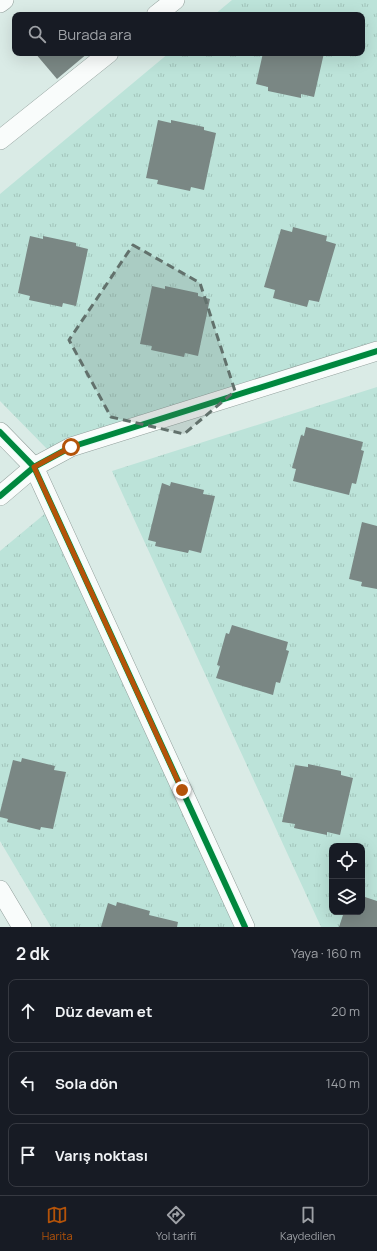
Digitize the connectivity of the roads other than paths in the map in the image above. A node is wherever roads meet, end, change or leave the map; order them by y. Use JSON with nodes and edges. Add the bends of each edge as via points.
{"nodes":[{"id":1,"x":4,"y":0,"type":"edge"},
{"id":2,"x":174,"y":0,"type":"edge"},
{"id":3,"x":0,"y":3,"type":"edge"},
{"id":4,"x":160,"y":12,"type":"edge"},
{"id":5,"x":105,"y":56,"type":"edge"},
{"id":6,"x":0,"y":140,"type":"edge"},
{"id":7,"x":377,"y":351,"type":"edge"},
{"id":8,"x":0,"y":432,"type":"edge"},
{"id":9,"x":34,"y":467,"type":"junction"},
{"id":10,"x":0,"y":496,"type":"edge"},
{"id":11,"x":0,"y":890,"type":"edge"},
{"id":12,"x":22,"y":927,"type":"edge"},
{"id":13,"x":245,"y":927,"type":"edge"}],
"edges":[{"from":1,"to":3,"type":"street"},
{"from":2,"to":4,"type":"street"},
{"from":5,"to":6,"type":"street"},
{"from":7,"to":9,"type":"street","via":[[71,447]]},
{"from":8,"to":9,"type":"street"},
{"from":9,"to":10,"type":"street"},
{"from":9,"to":13,"type":"street"},
{"from":11,"to":12,"type":"street"}]}
